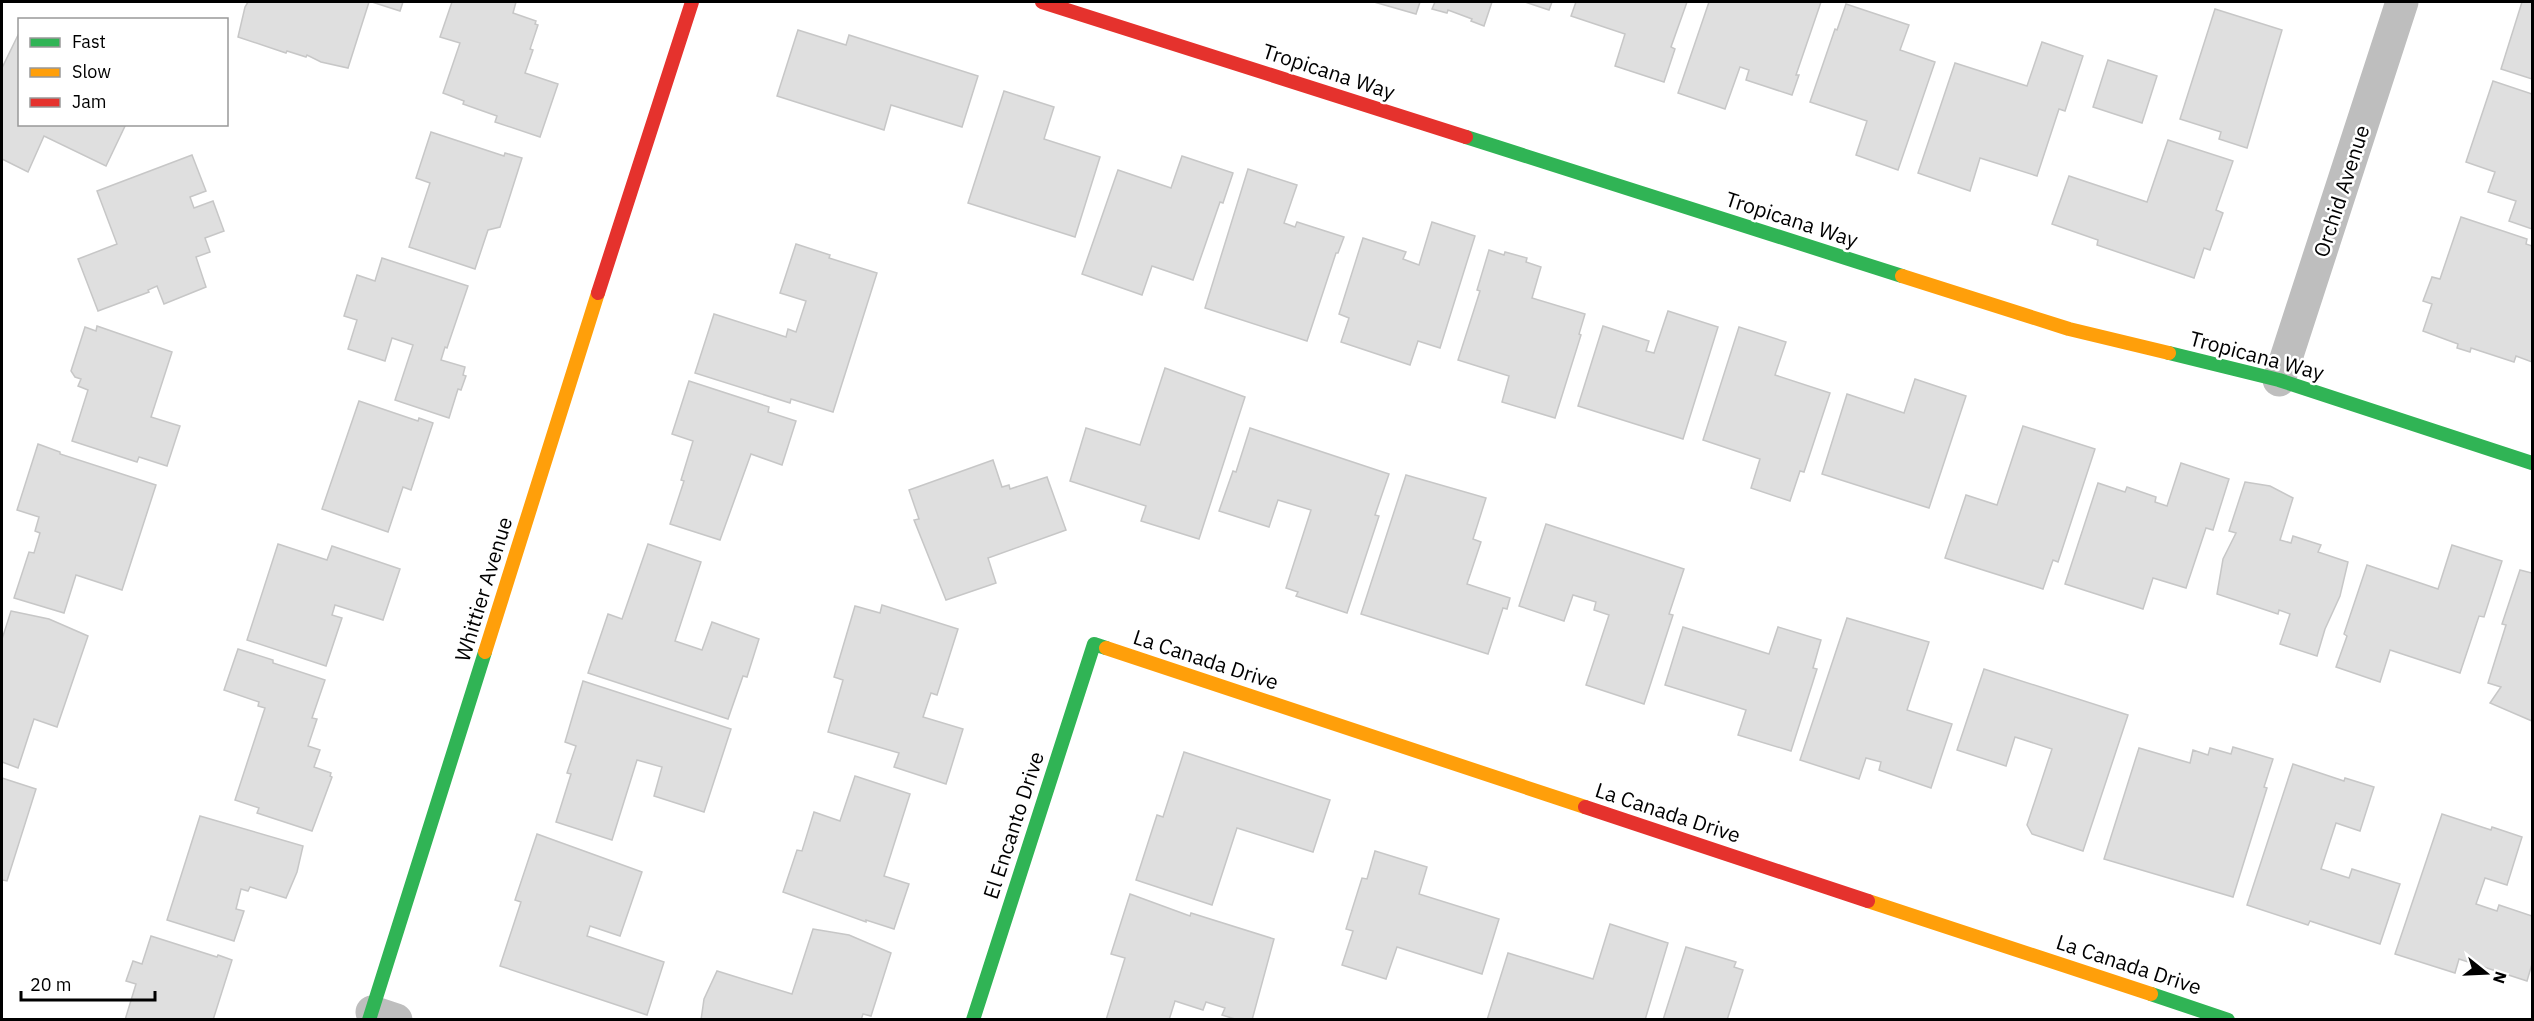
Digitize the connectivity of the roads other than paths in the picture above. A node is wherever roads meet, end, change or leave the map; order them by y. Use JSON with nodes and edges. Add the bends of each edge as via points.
{"nodes":[{"id":1,"x":692,"y":2,"type":"edge"},
{"id":2,"x":1042,"y":2,"type":"edge"},
{"id":3,"x":2402,"y":2,"type":"edge"},
{"id":4,"x":2279,"y":380,"type":"junction"},
{"id":5,"x":2532,"y":463,"type":"edge"},
{"id":6,"x":1094,"y":644,"type":"joint"},
{"id":7,"x":379,"y":1017,"type":"edge"},
{"id":8,"x":973,"y":1020,"type":"edge"},
{"id":9,"x":2228,"y":1020,"type":"edge"}],
"edges":[{"from":1,"to":7,"type":"street","name":"Whittier Avenue","via":[[636,171]]},
{"from":2,"to":4,"type":"street","name":"Tropicana Way","via":[[2069,329]]},
{"from":3,"to":4,"type":"street","name":"Orchid Avenue"},
{"from":4,"to":5,"type":"street","name":"Tropicana Way"},
{"from":6,"to":8,"type":"street","name":"El Encanto Drive"},
{"from":6,"to":9,"type":"street","name":"La Canada Drive"}]}
